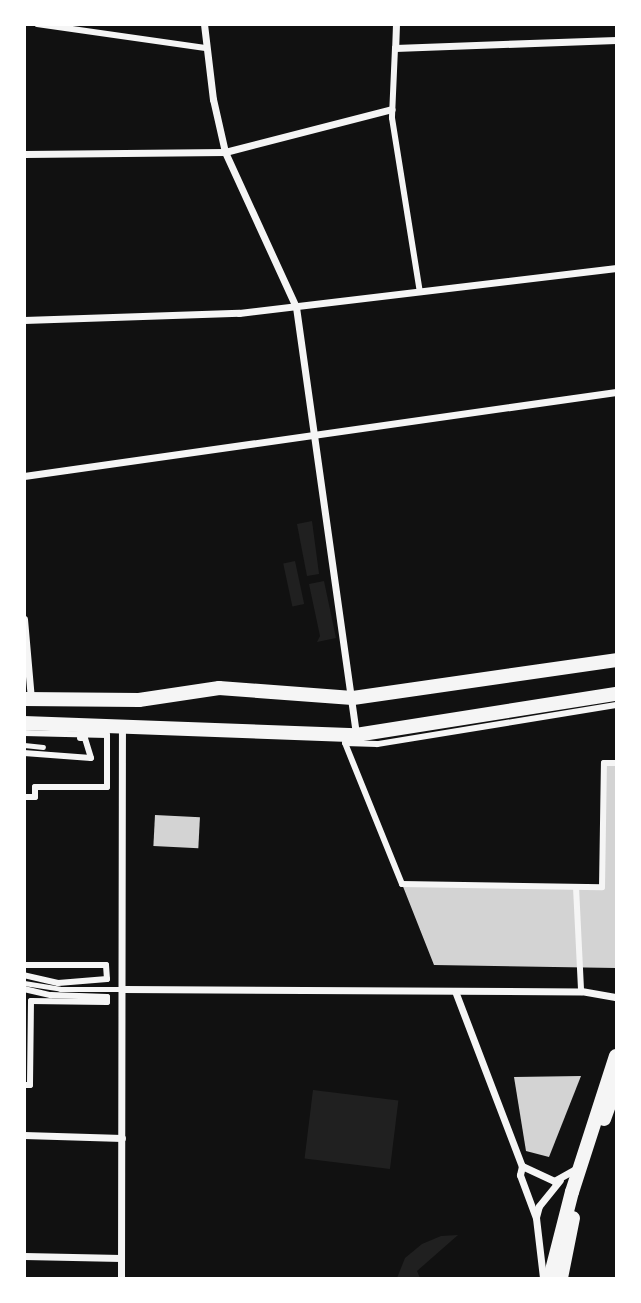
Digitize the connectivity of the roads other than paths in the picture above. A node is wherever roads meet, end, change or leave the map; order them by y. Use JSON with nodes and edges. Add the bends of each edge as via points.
{"nodes":[{"id":1,"x":37,"y":24,"type":"edge"},
{"id":2,"x":204,"y":24,"type":"edge"},
{"id":3,"x":396,"y":24,"type":"edge"},
{"id":4,"x":617,"y":40,"type":"edge"},
{"id":5,"x":205,"y":48,"type":"junction"},
{"id":6,"x":395,"y":48,"type":"junction"},
{"id":7,"x":392,"y":109,"type":"junction"},
{"id":8,"x":225,"y":152,"type":"junction"},
{"id":9,"x":24,"y":154,"type":"edge"},
{"id":10,"x":617,"y":268,"type":"edge"},
{"id":11,"x":420,"y":292,"type":"junction"},
{"id":12,"x":296,"y":307,"type":"junction"},
{"id":13,"x":24,"y":320,"type":"edge"},
{"id":14,"x":617,"y":392,"type":"edge"},
{"id":15,"x":316,"y":432,"type":"junction"},
{"id":16,"x":24,"y":476,"type":"edge"},
{"id":17,"x":24,"y":619,"type":"edge"},
{"id":18,"x":617,"y":660,"type":"edge"},
{"id":19,"x":617,"y":694,"type":"edge"},
{"id":20,"x":353,"y":698,"type":"junction"},
{"id":21,"x":28,"y":699,"type":"edge"},
{"id":22,"x":617,"y":705,"type":"edge"},
{"id":23,"x":24,"y":723,"type":"edge"},
{"id":24,"x":122,"y":726,"type":"junction"},
{"id":25,"x":24,"y":735,"type":"edge"},
{"id":26,"x":356,"y":735,"type":"junction"},
{"id":27,"x":24,"y":745,"type":"edge"},
{"id":28,"x":43,"y":747,"type":"dead end"},
{"id":29,"x":24,"y":753,"type":"edge"},
{"id":30,"x":617,"y":763,"type":"edge"},
{"id":31,"x":24,"y":797,"type":"edge"},
{"id":32,"x":576,"y":887,"type":"junction"},
{"id":33,"x":24,"y":965,"type":"edge"},
{"id":34,"x":24,"y":975,"type":"edge"},
{"id":35,"x":24,"y":983,"type":"edge"},
{"id":36,"x":24,"y":989,"type":"edge"},
{"id":37,"x":123,"y":989,"type":"junction"},
{"id":38,"x":455,"y":991,"type":"junction"},
{"id":39,"x":581,"y":991,"type":"junction"},
{"id":40,"x":617,"y":997,"type":"edge"},
{"id":41,"x":617,"y":1056,"type":"edge"},
{"id":42,"x":24,"y":1085,"type":"edge"},
{"id":43,"x":617,"y":1086,"type":"edge"},
{"id":44,"x":24,"y":1135,"type":"edge"},
{"id":45,"x":122,"y":1138,"type":"junction"},
{"id":46,"x":580,"y":1164,"type":"junction"},
{"id":47,"x":522,"y":1166,"type":"junction"},
{"id":48,"x":560,"y":1180,"type":"junction"},
{"id":49,"x":536,"y":1218,"type":"junction"},
{"id":50,"x":24,"y":1256,"type":"edge"},
{"id":51,"x":121,"y":1258,"type":"junction"},
{"id":52,"x":121,"y":1279,"type":"edge"},
{"id":53,"x":543,"y":1279,"type":"edge"},
{"id":54,"x":550,"y":1279,"type":"edge"},
{"id":55,"x":561,"y":1279,"type":"edge"}],
"edges":[{"from":1,"to":5,"type":"street"},
{"from":2,"to":5,"type":"street"},
{"from":3,"to":6,"type":"street"},
{"from":4,"to":6,"type":"street"},
{"from":5,"to":8,"type":"street"},
{"from":6,"to":7,"type":"street"},
{"from":7,"to":8,"type":"street"},
{"from":7,"to":11,"type":"street"},
{"from":8,"to":9,"type":"street"},
{"from":8,"to":12,"type":"street"},
{"from":10,"to":11,"type":"street"},
{"from":11,"to":12,"type":"street"},
{"from":12,"to":13,"type":"street"},
{"from":12,"to":15,"type":"street"},
{"from":14,"to":15,"type":"street"},
{"from":15,"to":16,"type":"street","via":[[107,468]]},
{"from":15,"to":20,"type":"street"},
{"from":17,"to":21,"type":"street"},
{"from":18,"to":20,"type":"main road"},
{"from":19,"to":26,"type":"main road"},
{"from":20,"to":21,"type":"main road","via":[[219,688],[139,700]]},
{"from":20,"to":26,"type":"street"},
{"from":22,"to":32,"type":"street","via":[[377,744],[345,743],[402,884]]},
{"from":23,"to":24,"type":"main road"},
{"from":24,"to":26,"type":"main road"},
{"from":24,"to":37,"type":"street"},
{"from":25,"to":29,"type":"street","via":[[85,738],[91,758]]},
{"from":25,"to":31,"type":"street","via":[[107,735],[107,787],[35,786],[35,797]]},
{"from":27,"to":28,"type":"lane"},
{"from":30,"to":32,"type":"street","via":[[604,763],[602,887]]},
{"from":32,"to":39,"type":"street"},
{"from":33,"to":34,"type":"street","via":[[106,965],[107,979],[58,983]]},
{"from":35,"to":37,"type":"lane","via":[[60,989]]},
{"from":36,"to":42,"type":"street","via":[[107,997],[107,1002],[31,1001],[30,1085]]},
{"from":37,"to":38,"type":"street"},
{"from":37,"to":45,"type":"street"},
{"from":38,"to":39,"type":"street"},
{"from":38,"to":47,"type":"street"},
{"from":39,"to":40,"type":"street"},
{"from":41,"to":46,"type":"main road"},
{"from":43,"to":55,"type":"main road","via":[[574,1216]]},
{"from":44,"to":45,"type":"street"},
{"from":45,"to":51,"type":"street"},
{"from":46,"to":48,"type":"street"},
{"from":46,"to":54,"type":"main road"},
{"from":47,"to":48,"type":"street","via":[[547,1180]]},
{"from":47,"to":49,"type":"street","via":[[520,1175]]},
{"from":48,"to":49,"type":"street","via":[[539,1206]]},
{"from":49,"to":53,"type":"street"},
{"from":50,"to":51,"type":"street"},
{"from":51,"to":52,"type":"street"}]}
